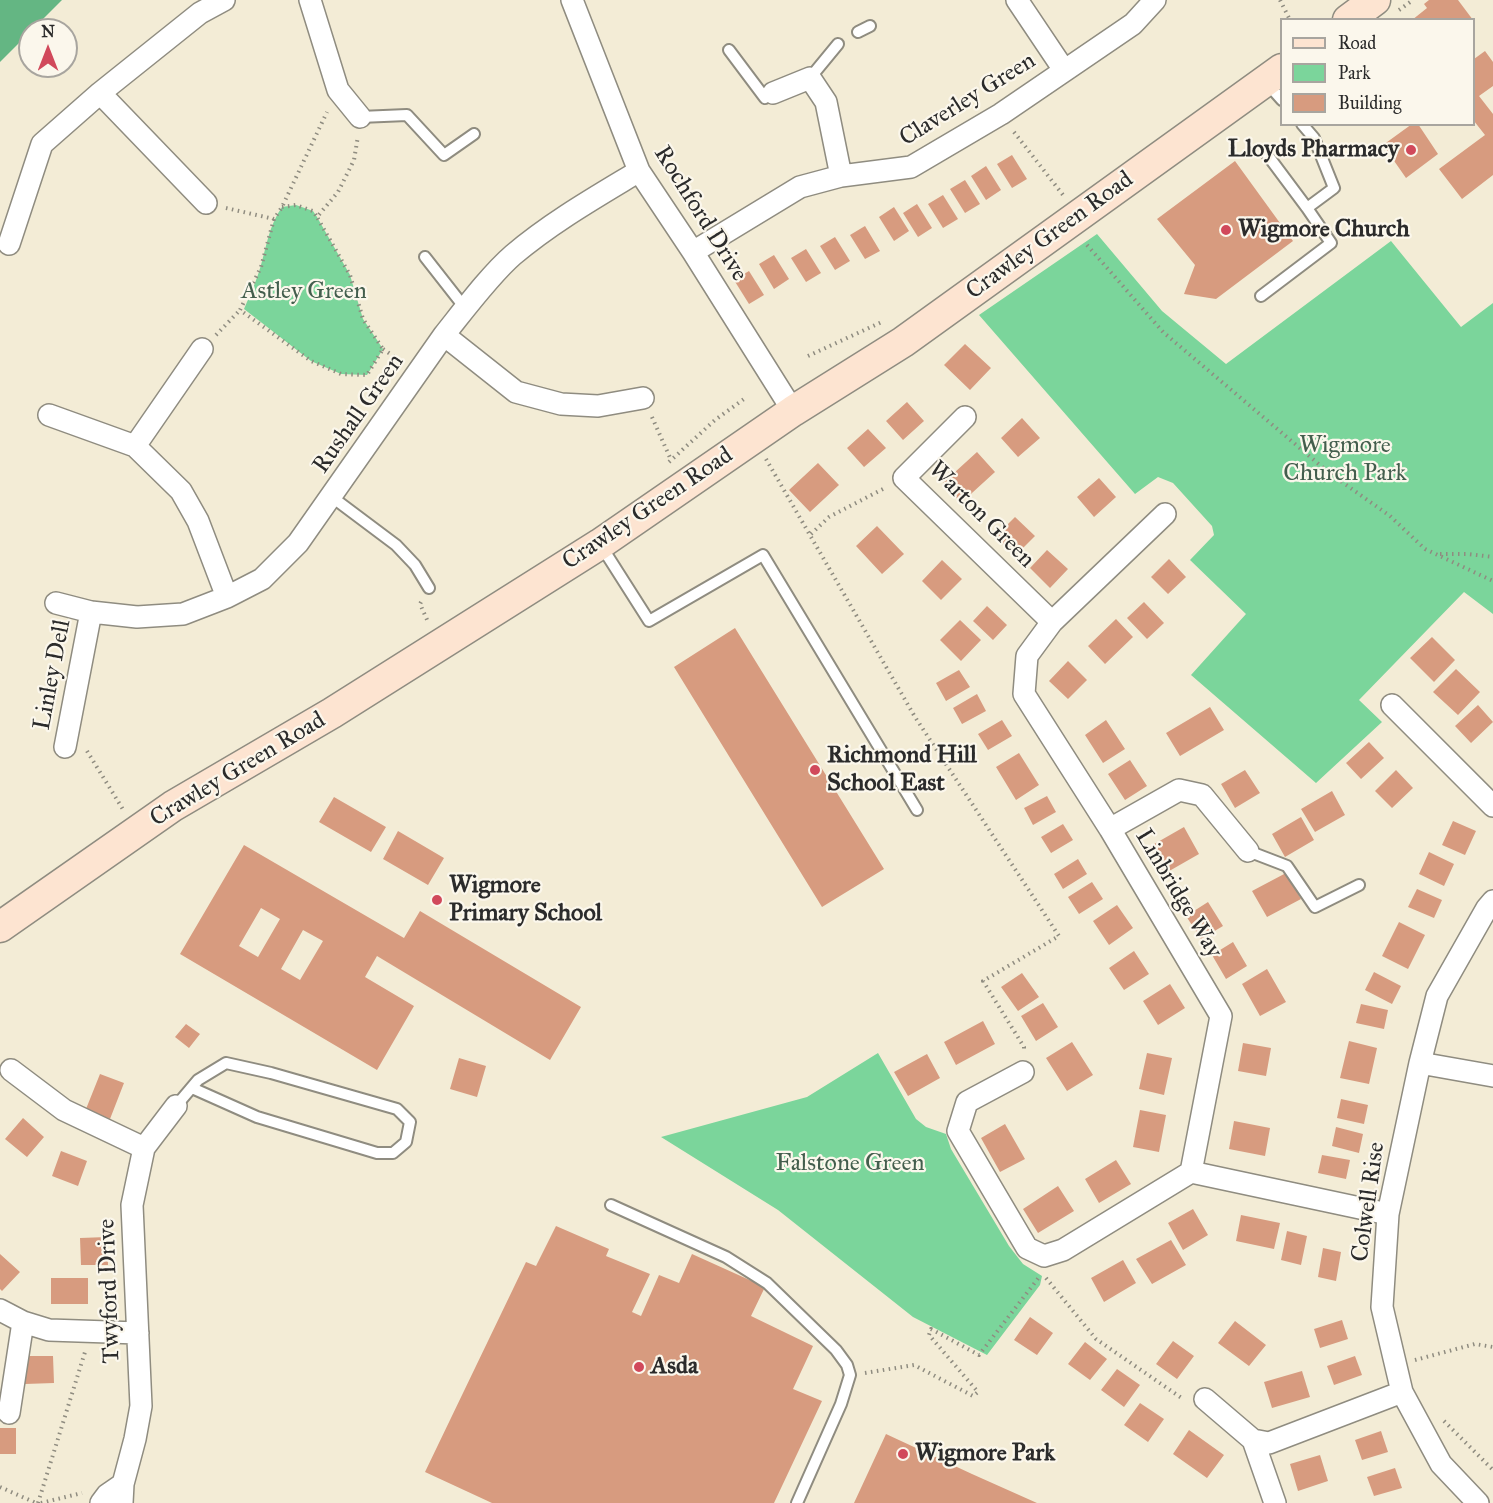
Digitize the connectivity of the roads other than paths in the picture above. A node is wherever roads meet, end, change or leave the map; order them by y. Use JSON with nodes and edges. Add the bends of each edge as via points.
{"nodes":[{"id":1,"x":224,"y":0,"type":"edge"},
{"id":2,"x":310,"y":0,"type":"edge"},
{"id":3,"x":572,"y":0,"type":"edge"},
{"id":4,"x":1017,"y":0,"type":"edge"},
{"id":5,"x":1155,"y":0,"type":"edge"},
{"id":6,"x":1375,"y":0,"type":"edge"},
{"id":7,"x":1351,"y":18,"type":"edge"},
{"id":8,"x":870,"y":26,"type":"dead end"},
{"id":9,"x":858,"y":32,"type":"dead end"},
{"id":10,"x":838,"y":44,"type":"dead end"},
{"id":11,"x":729,"y":50,"type":"dead end"},
{"id":12,"x":1064,"y":70,"type":"junction"},
{"id":13,"x":810,"y":78,"type":"junction"},
{"id":14,"x":1276,"y":83,"type":"edge"},
{"id":15,"x":100,"y":93,"type":"junction"},
{"id":16,"x":773,"y":93,"type":"joint"},
{"id":17,"x":360,"y":117,"type":"joint"},
{"id":18,"x":1304,"y":126,"type":"edge"},
{"id":19,"x":474,"y":134,"type":"dead end"},
{"id":20,"x":1266,"y":153,"type":"dead end"},
{"id":21,"x":639,"y":171,"type":"junction"},
{"id":22,"x":841,"y":176,"type":"junction"},
{"id":23,"x":206,"y":203,"type":"road end"},
{"id":24,"x":1307,"y":208,"type":"junction"},
{"id":25,"x":9,"y":243,"type":"dead end"},
{"id":26,"x":693,"y":252,"type":"junction"},
{"id":27,"x":425,"y":258,"type":"dead end"},
{"id":28,"x":1261,"y":296,"type":"dead end"},
{"id":29,"x":465,"y":308,"type":"junction"},
{"id":30,"x":444,"y":335,"type":"junction"},
{"id":31,"x":202,"y":349,"type":"road end"},
{"id":32,"x":643,"y":398,"type":"road end"},
{"id":33,"x":793,"y":411,"type":"junction"},
{"id":34,"x":49,"y":415,"type":"dead end"},
{"id":35,"x":965,"y":417,"type":"dead end"},
{"id":36,"x":135,"y":446,"type":"junction"},
{"id":37,"x":332,"y":497,"type":"junction"},
{"id":38,"x":1164,"y":514,"type":"dead end"},
{"id":39,"x":600,"y":544,"type":"junction"},
{"id":40,"x":429,"y":588,"type":"road end"},
{"id":41,"x":227,"y":597,"type":"junction"},
{"id":42,"x":56,"y":603,"type":"dead end"},
{"id":43,"x":91,"y":612,"type":"junction"},
{"id":44,"x":1052,"y":622,"type":"junction"},
{"id":45,"x":1392,"y":705,"type":"dead end"},
{"id":46,"x":65,"y":747,"type":"dead end"},
{"id":47,"x":1493,"y":806,"type":"edge"},
{"id":48,"x":917,"y":810,"type":"dead end"},
{"id":49,"x":1110,"y":830,"type":"junction"},
{"id":50,"x":1248,"y":851,"type":"joint"},
{"id":51,"x":1359,"y":885,"type":"dead end"},
{"id":52,"x":1493,"y":902,"type":"edge"},
{"id":53,"x":0,"y":927,"type":"edge"},
{"id":54,"x":1420,"y":1063,"type":"junction"},
{"id":55,"x":11,"y":1070,"type":"dead end"},
{"id":56,"x":1023,"y":1072,"type":"road end"},
{"id":57,"x":1493,"y":1076,"type":"edge"},
{"id":58,"x":192,"y":1088,"type":"junction"},
{"id":59,"x":176,"y":1107,"type":"joint"},
{"id":60,"x":144,"y":1148,"type":"junction"},
{"id":61,"x":1191,"y":1172,"type":"junction"},
{"id":62,"x":611,"y":1205,"type":"dead end"},
{"id":63,"x":1388,"y":1214,"type":"junction"},
{"id":64,"x":0,"y":1310,"type":"edge"},
{"id":65,"x":23,"y":1322,"type":"junction"},
{"id":66,"x":138,"y":1333,"type":"junction"},
{"id":67,"x":1402,"y":1392,"type":"junction"},
{"id":68,"x":1205,"y":1399,"type":"road end"},
{"id":69,"x":9,"y":1413,"type":"dead end"},
{"id":70,"x":1253,"y":1440,"type":"junction"},
{"id":71,"x":122,"y":1493,"type":"edge"},
{"id":72,"x":96,"y":1497,"type":"edge"},
{"id":73,"x":798,"y":1503,"type":"edge"},
{"id":74,"x":1275,"y":1503,"type":"edge"},
{"id":75,"x":1478,"y":1503,"type":"edge"}],
"edges":[{"from":1,"to":15,"type":"street","via":[[200,13]]},
{"from":2,"to":17,"type":"street","via":[[338,90]]},
{"from":3,"to":21,"type":"street","name":"Rochford Drive"},
{"from":4,"to":12,"type":"street"},
{"from":5,"to":12,"type":"street","name":"Claverley Green","via":[[1133,24]]},
{"from":6,"to":7,"type":"street"},
{"from":8,"to":9,"type":"lane"},
{"from":10,"to":13,"type":"lane"},
{"from":11,"to":16,"type":"lane","via":[[765,98]]},
{"from":12,"to":22,"type":"street","name":"Claverley Green","via":[[1001,114],[911,167]]},
{"from":13,"to":16,"type":"street"},
{"from":13,"to":22,"type":"street","via":[[826,102]]},
{"from":14,"to":33,"type":"street","name":"Crawley Green Road","via":[[903,342]]},
{"from":15,"to":23,"type":"street"},
{"from":15,"to":25,"type":"street","via":[[42,144]]},
{"from":17,"to":19,"type":"lane","via":[[407,115],[444,155]]},
{"from":18,"to":24,"type":"lane","via":[[1314,138],[1334,188]]},
{"from":20,"to":24,"type":"lane"},
{"from":21,"to":26,"type":"street","name":"Rochford Drive"},
{"from":21,"to":29,"type":"street","name":"Rushall Green","via":[[563,217],[512,256]]},
{"from":22,"to":26,"type":"street","name":"Claverley Green","via":[[800,187]]},
{"from":24,"to":28,"type":"lane","via":[[1331,243]]},
{"from":26,"to":33,"type":"street","name":"Rochford Drive"},
{"from":27,"to":29,"type":"lane"},
{"from":29,"to":30,"type":"street","name":"Rushall Green"},
{"from":30,"to":32,"type":"street","via":[[516,392],[561,404],[598,406]]},
{"from":30,"to":37,"type":"street","name":"Rushall Green"},
{"from":31,"to":36,"type":"street"},
{"from":33,"to":39,"type":"street","name":"Crawley Green Road"},
{"from":34,"to":36,"type":"street"},
{"from":35,"to":44,"type":"street","name":"Warton Green","via":[[904,477]]},
{"from":36,"to":41,"type":"street","via":[[181,491],[198,521]]},
{"from":37,"to":40,"type":"lane","via":[[396,545]]},
{"from":37,"to":41,"type":"street","name":"Rushall Green","via":[[298,543],[262,579]]},
{"from":38,"to":44,"type":"street","name":"Linbridge Way"},
{"from":39,"to":48,"type":"lane","via":[[649,621],[763,555]]},
{"from":39,"to":53,"type":"street","name":"Crawley Green Road","via":[[332,713],[173,806]]},
{"from":41,"to":43,"type":"street","name":"Rushall Green","via":[[183,614],[137,617]]},
{"from":42,"to":43,"type":"street","name":"Rushall Green"},
{"from":43,"to":46,"type":"street","name":"Linley Dell"},
{"from":44,"to":49,"type":"street","name":"Linbridge Way","via":[[1027,656],[1024,694]]},
{"from":45,"to":47,"type":"street"},
{"from":49,"to":50,"type":"street","via":[[1179,790],[1202,795]]},
{"from":49,"to":61,"type":"street","name":"Linbridge Way","via":[[1221,1016]]},
{"from":50,"to":51,"type":"lane","via":[[1287,866],[1315,907]]},
{"from":52,"to":54,"type":"street","name":"Colwell Rise","via":[[1437,996]]},
{"from":54,"to":57,"type":"street"},
{"from":54,"to":63,"type":"street","name":"Colwell Rise"},
{"from":55,"to":60,"type":"street","via":[[64,1110]]},
{"from":56,"to":61,"type":"street","via":[[967,1102],[958,1131],[1027,1248],[1044,1256],[1063,1250]]},
{"from":58,"to":58,"type":"lane","via":[[226,1063],[271,1073],[397,1109],[410,1122],[406,1142],[393,1153],[377,1153],[257,1117]]},
{"from":58,"to":59,"type":"lane"},
{"from":59,"to":60,"type":"street","name":"Twyford Drive"},
{"from":60,"to":66,"type":"street","name":"Twyford Drive","via":[[132,1205]]},
{"from":61,"to":63,"type":"street"},
{"from":62,"to":73,"type":"lane","via":[[726,1257],[767,1283],[847,1365],[850,1375],[841,1404]]},
{"from":63,"to":67,"type":"street","name":"Colwell Rise","via":[[1382,1308]]},
{"from":64,"to":65,"type":"street"},
{"from":65,"to":66,"type":"street","via":[[49,1330]]},
{"from":65,"to":69,"type":"street"},
{"from":66,"to":71,"type":"street","name":"Twyford Drive","via":[[141,1406]]},
{"from":67,"to":70,"type":"street","via":[[1269,1443]]},
{"from":67,"to":75,"type":"street","name":"Colwell Rise","via":[[1441,1464]]},
{"from":68,"to":70,"type":"street"},
{"from":70,"to":74,"type":"street"},
{"from":71,"to":72,"type":"street","name":"Twyford Drive"}]}
